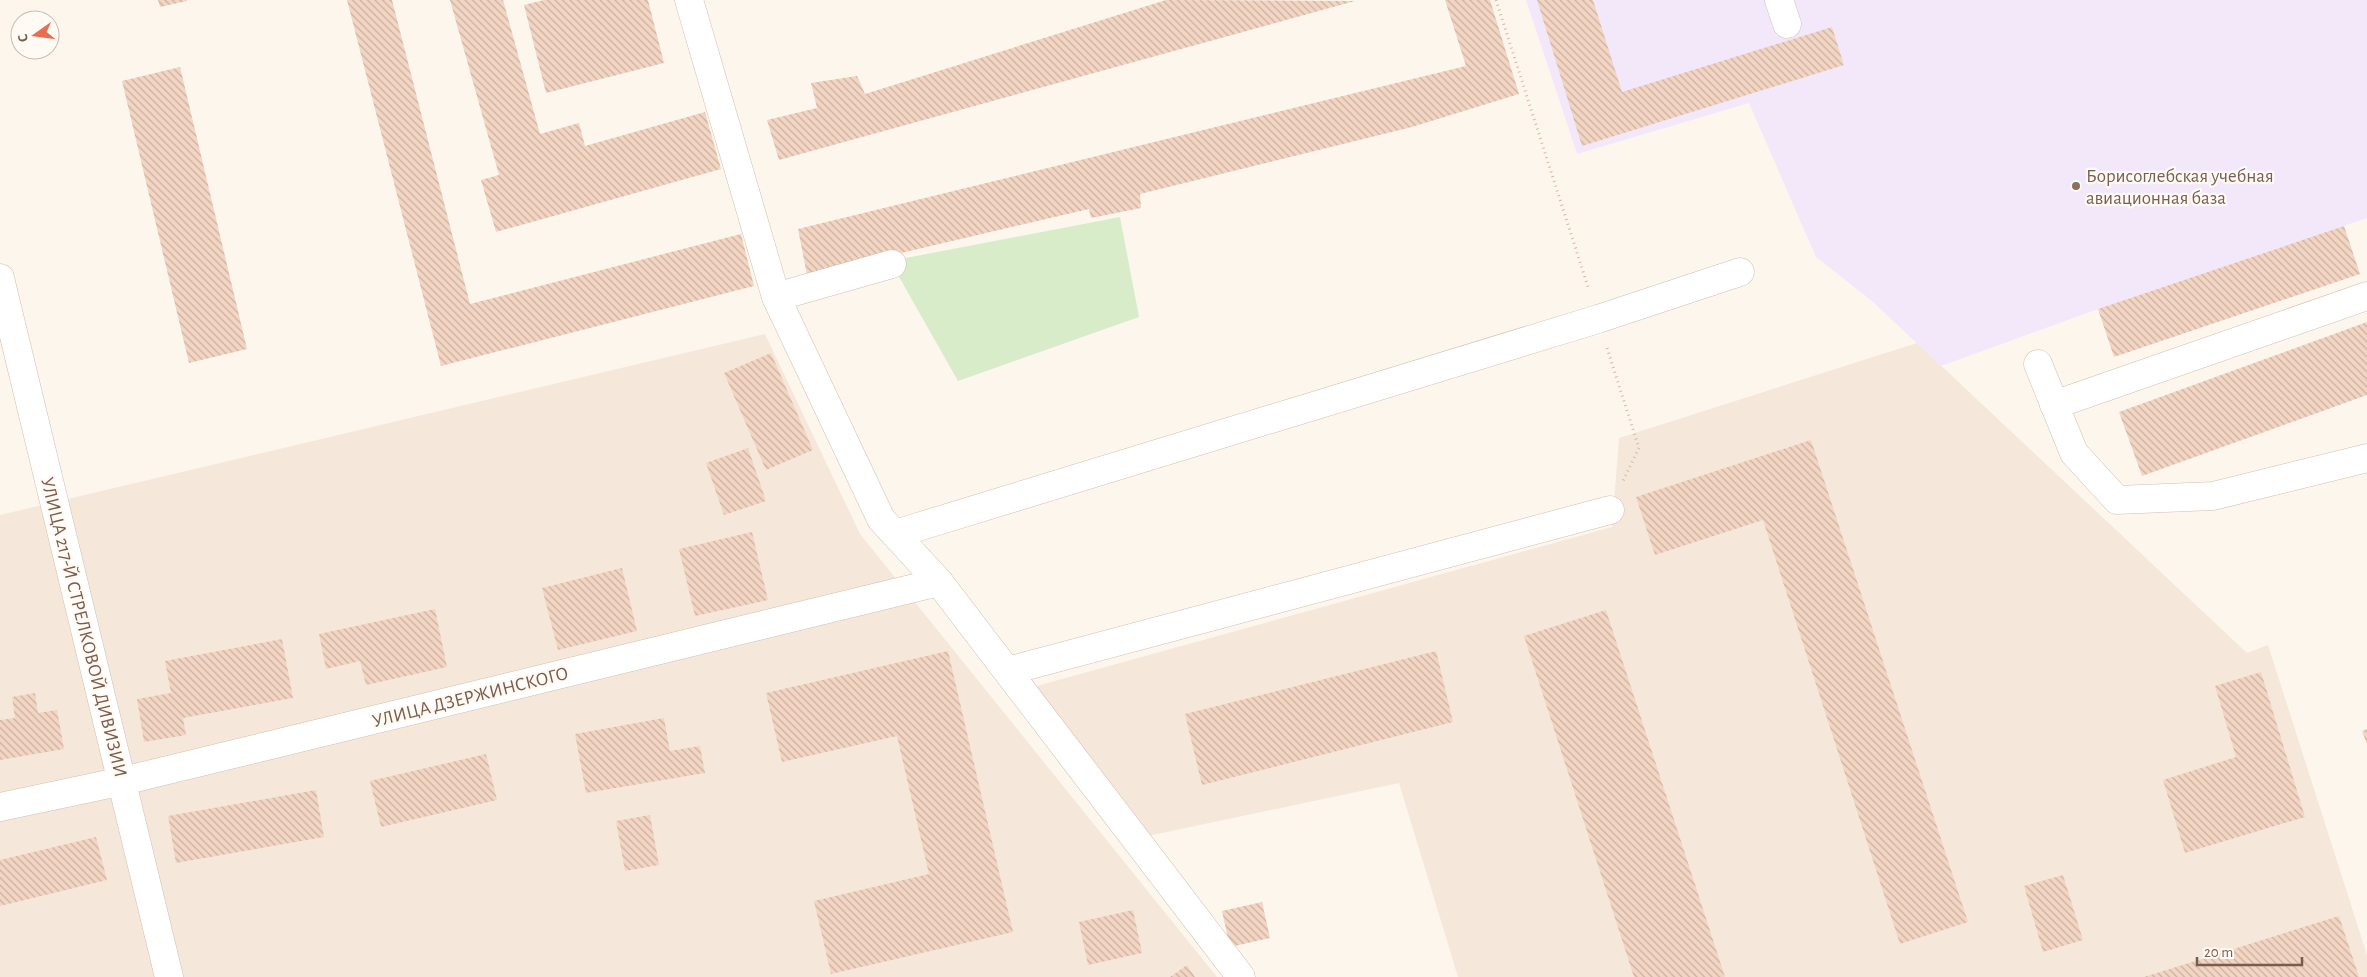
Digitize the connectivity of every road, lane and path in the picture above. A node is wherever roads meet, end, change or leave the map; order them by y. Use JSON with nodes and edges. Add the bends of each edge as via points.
{"nodes":[{"id":1,"x":689,"y":0,"type":"edge"},
{"id":2,"x":1496,"y":0,"type":"edge"},
{"id":3,"x":892,"y":264,"type":"dead end"},
{"id":4,"x":1740,"y":272,"type":"dead end"},
{"id":5,"x":0,"y":278,"type":"edge"},
{"id":6,"x":2367,"y":296,"type":"edge"},
{"id":7,"x":776,"y":297,"type":"junction"},
{"id":8,"x":1598,"y":319,"type":"junction"},
{"id":9,"x":2038,"y":364,"type":"dead end"},
{"id":10,"x":2054,"y":405,"type":"junction"},
{"id":11,"x":2367,"y":458,"type":"edge"},
{"id":12,"x":1610,"y":510,"type":"joint"},
{"id":13,"x":896,"y":534,"type":"junction"},
{"id":14,"x":939,"y":582,"type":"junction"},
{"id":15,"x":1008,"y":671,"type":"junction"},
{"id":16,"x":123,"y":781,"type":"junction"},
{"id":17,"x":0,"y":807,"type":"edge"},
{"id":18,"x":168,"y":977,"type":"edge"},
{"id":19,"x":1241,"y":977,"type":"edge"}],
"edges":[{"from":1,"to":7,"type":"street"},
{"from":2,"to":8,"type":"path"},
{"from":3,"to":7,"type":"street"},
{"from":4,"to":8,"type":"street"},
{"from":5,"to":16,"type":"street","name":"УЛИЦА 217-Й СТРЕЛКОВОЙ ДИВИЗИИ"},
{"from":6,"to":10,"type":"street"},
{"from":7,"to":13,"type":"street","via":[[881,518]]},
{"from":8,"to":12,"type":"path","via":[[1639,448]]},
{"from":8,"to":13,"type":"street"},
{"from":9,"to":10,"type":"street"},
{"from":10,"to":11,"type":"street","via":[[2074,453],[2117,500],[2213,496]]},
{"from":12,"to":15,"type":"street"},
{"from":13,"to":14,"type":"street"},
{"from":14,"to":15,"type":"street"},
{"from":14,"to":16,"type":"street","name":"УЛИЦА ДЗЕРЖИНСКОГО"},
{"from":15,"to":19,"type":"street"},
{"from":16,"to":17,"type":"street","name":"УЛИЦА ДЗЕРЖИНСКОГО"},
{"from":16,"to":18,"type":"street","name":"УЛИЦА 217-Й СТРЕЛКОВОЙ ДИВИЗИИ"}]}
